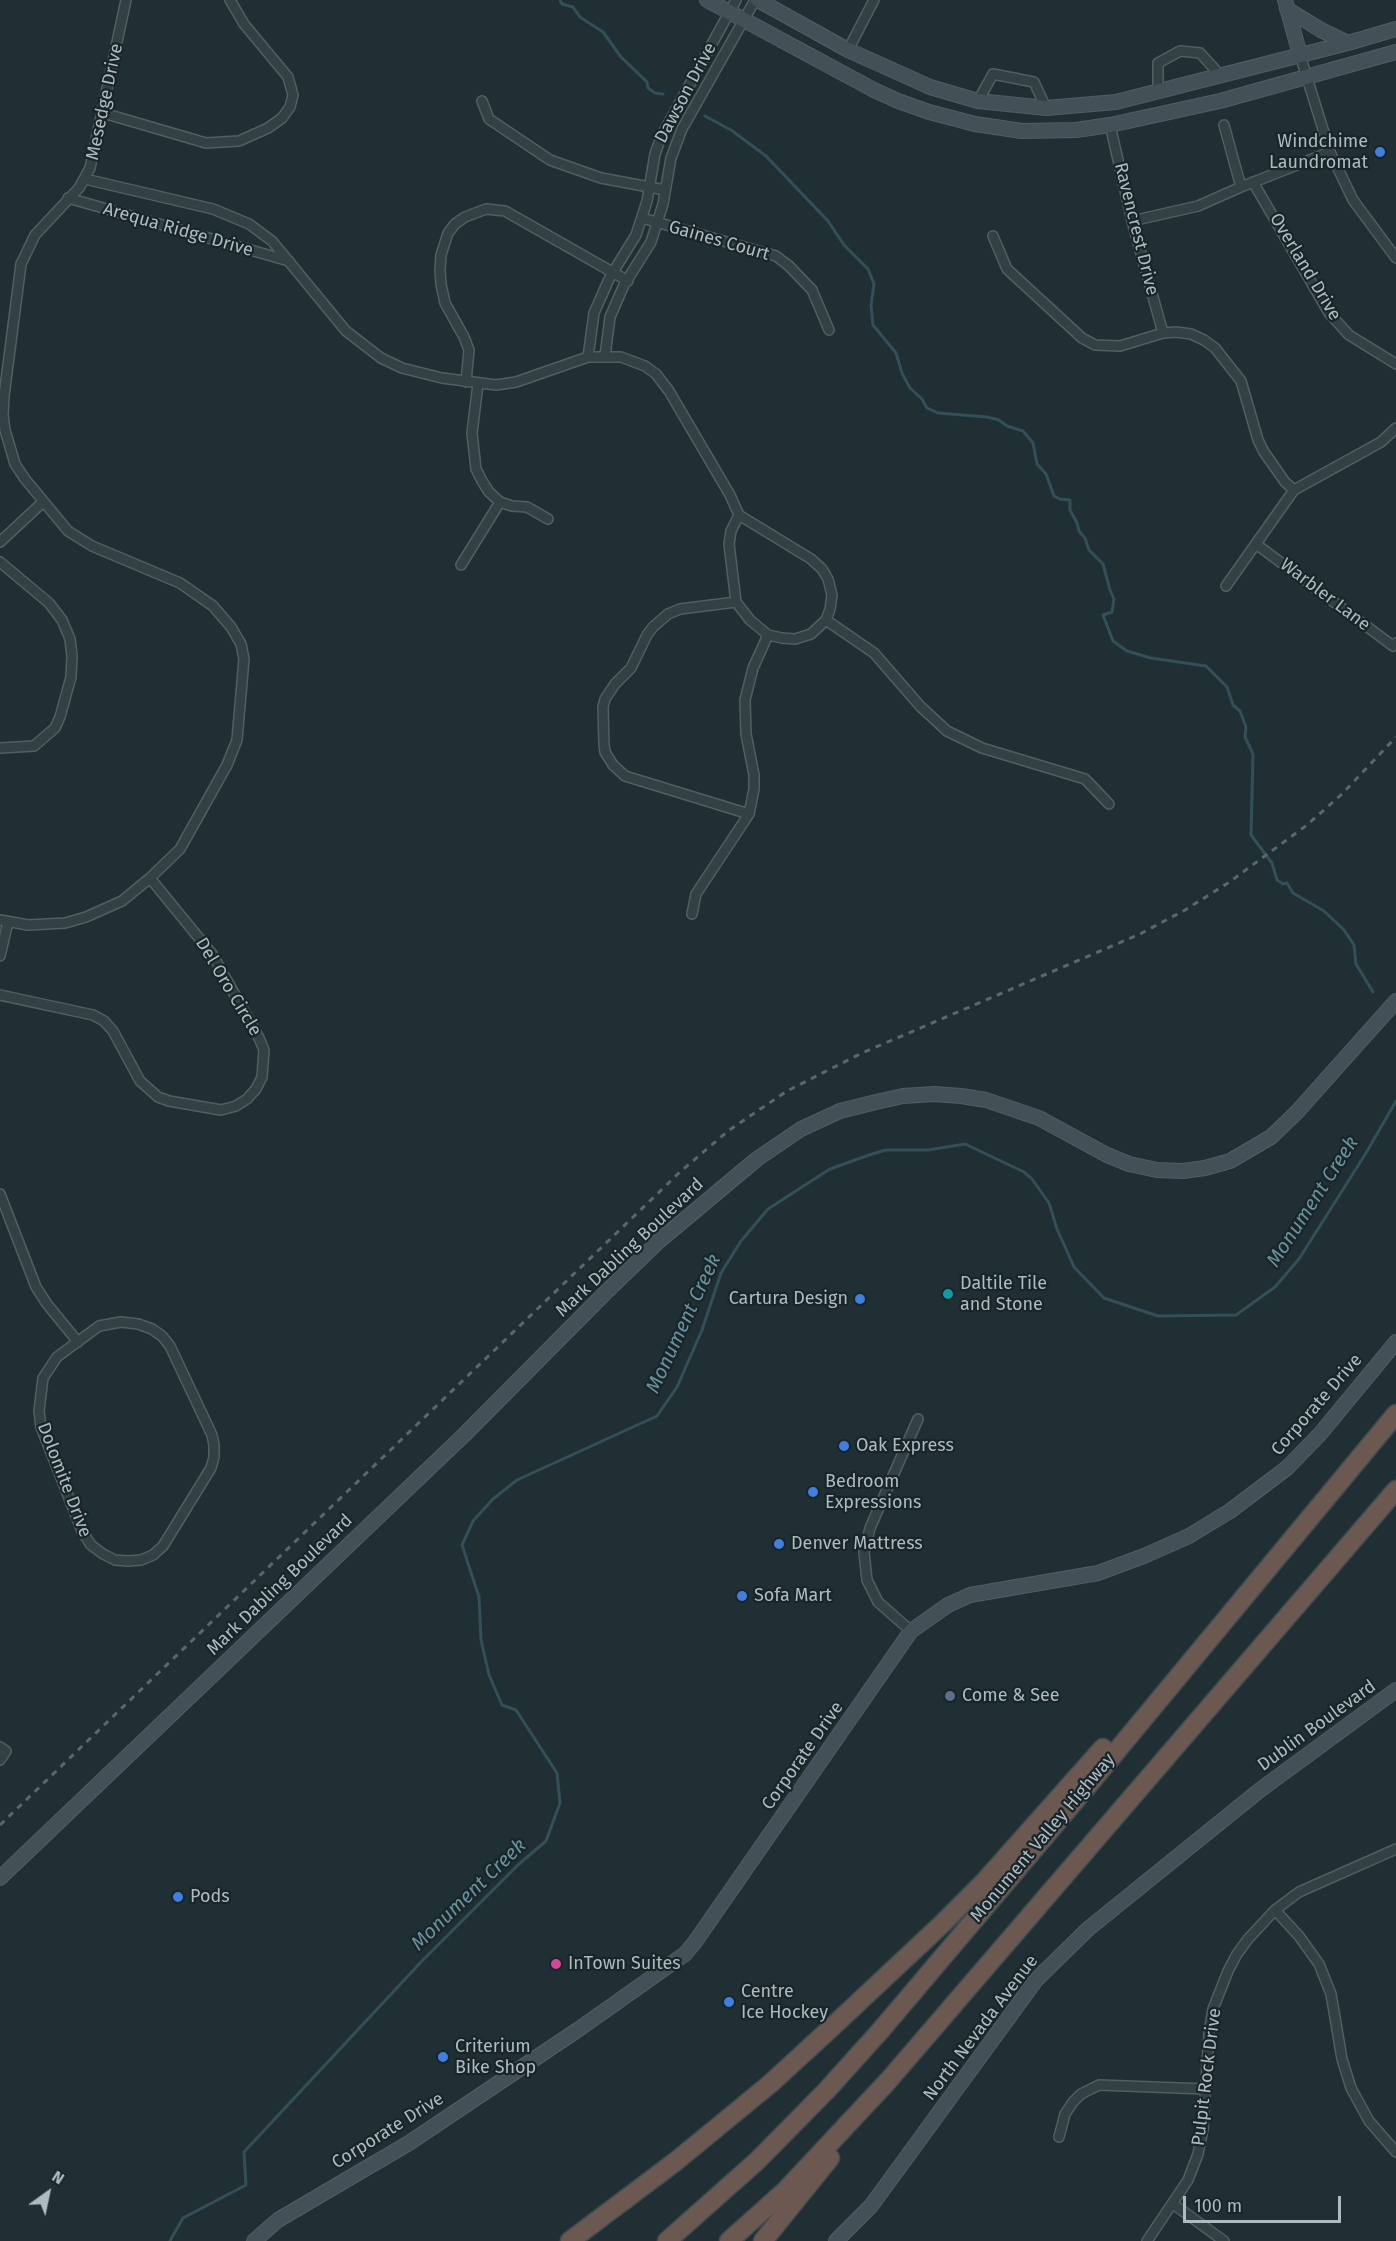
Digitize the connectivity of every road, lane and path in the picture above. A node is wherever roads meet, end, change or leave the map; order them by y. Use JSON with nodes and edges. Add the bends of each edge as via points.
{"nodes":[{"id":1,"x":126,"y":0,"type":"edge"},
{"id":2,"x":230,"y":0,"type":"edge"},
{"id":3,"x":707,"y":0,"type":"edge"},
{"id":4,"x":757,"y":0,"type":"edge"},
{"id":5,"x":874,"y":0,"type":"edge"},
{"id":6,"x":1286,"y":5,"type":"edge"},
{"id":7,"x":733,"y":6,"type":"edge"},
{"id":8,"x":744,"y":21,"type":"junction"},
{"id":9,"x":1396,"y":29,"type":"edge"},
{"id":10,"x":1347,"y":43,"type":"junction"},
{"id":11,"x":848,"y":50,"type":"junction"},
{"id":12,"x":1396,"y":52,"type":"edge"},
{"id":13,"x":1300,"y":55,"type":"junction"},
{"id":14,"x":1220,"y":75,"type":"junction"},
{"id":15,"x":1306,"y":76,"type":"junction"},
{"id":16,"x":1158,"y":91,"type":"junction"},
{"id":17,"x":482,"y":101,"type":"dead end"},
{"id":18,"x":978,"y":101,"type":"junction"},
{"id":19,"x":1046,"y":108,"type":"junction"},
{"id":20,"x":103,"y":113,"type":"junction"},
{"id":21,"x":1110,"y":125,"type":"junction"},
{"id":22,"x":1224,"y":125,"type":"dead end"},
{"id":23,"x":1330,"y":152,"type":"junction"},
{"id":24,"x":85,"y":179,"type":"junction"},
{"id":25,"x":1253,"y":182,"type":"junction"},
{"id":26,"x":1241,"y":187,"type":"junction"},
{"id":27,"x":649,"y":188,"type":"junction"},
{"id":28,"x":665,"y":190,"type":"junction"},
{"id":29,"x":68,"y":198,"type":"junction"},
{"id":30,"x":642,"y":218,"type":"junction"},
{"id":31,"x":1132,"y":221,"type":"junction"},
{"id":32,"x":658,"y":223,"type":"junction"},
{"id":33,"x":993,"y":236,"type":"dead end"},
{"id":34,"x":1396,"y":258,"type":"edge"},
{"id":35,"x":289,"y":261,"type":"junction"},
{"id":36,"x":614,"y":272,"type":"junction"},
{"id":37,"x":628,"y":281,"type":"junction"},
{"id":38,"x":829,"y":330,"type":"dead end"},
{"id":39,"x":1163,"y":333,"type":"junction"},
{"id":40,"x":605,"y":356,"type":"junction"},
{"id":41,"x":588,"y":357,"type":"junction"},
{"id":42,"x":1396,"y":364,"type":"edge"},
{"id":43,"x":466,"y":382,"type":"junction"},
{"id":44,"x":478,"y":384,"type":"junction"},
{"id":45,"x":1396,"y":428,"type":"edge"},
{"id":46,"x":1294,"y":490,"type":"junction"},
{"id":47,"x":43,"y":502,"type":"junction"},
{"id":48,"x":500,"y":502,"type":"junction"},
{"id":49,"x":739,"y":514,"type":"junction"},
{"id":50,"x":548,"y":519,"type":"dead end"},
{"id":51,"x":0,"y":542,"type":"edge"},
{"id":52,"x":1256,"y":544,"type":"junction"},
{"id":53,"x":0,"y":562,"type":"edge"},
{"id":54,"x":461,"y":565,"type":"dead end"},
{"id":55,"x":1226,"y":586,"type":"dead end"},
{"id":56,"x":736,"y":602,"type":"junction"},
{"id":57,"x":826,"y":620,"type":"junction"},
{"id":58,"x":768,"y":635,"type":"junction"},
{"id":59,"x":1394,"y":645,"type":"edge"},
{"id":60,"x":0,"y":748,"type":"edge"},
{"id":61,"x":1109,"y":804,"type":"dead end"},
{"id":62,"x":749,"y":814,"type":"junction"},
{"id":63,"x":150,"y":878,"type":"junction"},
{"id":64,"x":692,"y":914,"type":"dead end"},
{"id":65,"x":4,"y":921,"type":"edge"},
{"id":66,"x":0,"y":956,"type":"edge"},
{"id":67,"x":0,"y":994,"type":"edge"},
{"id":68,"x":1396,"y":1001,"type":"edge"},
{"id":69,"x":0,"y":1194,"type":"edge"},
{"id":70,"x":78,"y":1342,"type":"junction"},
{"id":71,"x":1396,"y":1342,"type":"edge"},
{"id":72,"x":1396,"y":1414,"type":"edge"},
{"id":73,"x":918,"y":1419,"type":"dead end"},
{"id":74,"x":1396,"y":1490,"type":"edge"},
{"id":75,"x":910,"y":1631,"type":"junction"},
{"id":76,"x":1396,"y":1690,"type":"edge"},
{"id":77,"x":1167,"y":1691,"type":"junction"},
{"id":78,"x":0,"y":1747,"type":"edge"},
{"id":79,"x":0,"y":1760,"type":"edge"},
{"id":80,"x":1260,"y":1790,"type":"joint"},
{"id":81,"x":1396,"y":1849,"type":"edge"},
{"id":82,"x":0,"y":1878,"type":"edge"},
{"id":83,"x":1275,"y":1910,"type":"junction"},
{"id":84,"x":915,"y":2051,"type":"junction"},
{"id":85,"x":1206,"y":2090,"type":"junction"},
{"id":86,"x":1059,"y":2137,"type":"dead end"},
{"id":87,"x":1396,"y":2152,"type":"edge"},
{"id":88,"x":1173,"y":2204,"type":"junction"},
{"id":89,"x":254,"y":2241,"type":"edge"},
{"id":90,"x":570,"y":2241,"type":"edge"},
{"id":91,"x":667,"y":2241,"type":"edge"},
{"id":92,"x":729,"y":2241,"type":"edge"},
{"id":93,"x":763,"y":2241,"type":"edge"},
{"id":94,"x":836,"y":2241,"type":"edge"},
{"id":95,"x":1147,"y":2241,"type":"edge"},
{"id":96,"x":1224,"y":2241,"type":"edge"}],
"edges":[{"from":1,"to":20,"type":"street","name":"Mesedge Drive"},
{"from":2,"to":20,"type":"street","via":[[244,24],[288,77],[293,95],[282,118],[239,141],[206,143]]},
{"from":3,"to":7,"type":"street"},
{"from":4,"to":8,"type":"street","name":"Dawson Drive"},
{"from":4,"to":11,"type":"street"},
{"from":5,"to":11,"type":"street"},
{"from":6,"to":10,"type":"street"},
{"from":6,"to":13,"type":"street"},
{"from":7,"to":8,"type":"street"},
{"from":7,"to":27,"type":"street","name":"Dawson Drive","via":[[661,137]]},
{"from":8,"to":21,"type":"street","via":[[874,90],[928,112],[1022,131]]},
{"from":8,"to":28,"type":"street","name":"Dawson Drive","via":[[682,129]]},
{"from":9,"to":10,"type":"street"},
{"from":10,"to":13,"type":"street"},
{"from":11,"to":18,"type":"street","via":[[930,87]]},
{"from":12,"to":15,"type":"street"},
{"from":13,"to":14,"type":"street"},
{"from":13,"to":15,"type":"street"},
{"from":14,"to":16,"type":"street"},
{"from":14,"to":16,"type":"street","via":[[1200,52],[1180,51],[1158,63]]},
{"from":15,"to":21,"type":"street","via":[[1220,101]]},
{"from":15,"to":23,"type":"street"},
{"from":16,"to":19,"type":"street","via":[[1116,102]]},
{"from":17,"to":27,"type":"street","via":[[489,119],[550,160],[601,178]]},
{"from":18,"to":19,"type":"street"},
{"from":18,"to":19,"type":"street","via":[[993,74],[1034,82]]},
{"from":20,"to":24,"type":"street","name":"Mesedge Drive"},
{"from":21,"to":31,"type":"street","name":"Ravencrest Drive"},
{"from":22,"to":26,"type":"street"},
{"from":23,"to":25,"type":"street"},
{"from":23,"to":34,"type":"street","via":[[1353,200]]},
{"from":24,"to":29,"type":"street","name":"Mesedge Drive"},
{"from":24,"to":35,"type":"street","name":"Arequa Ridge Drive","via":[[232,216],[272,241]]},
{"from":25,"to":26,"type":"street"},
{"from":25,"to":42,"type":"street","name":"Overland Drive","via":[[1329,313],[1349,335]]},
{"from":26,"to":31,"type":"street","via":[[1198,207]]},
{"from":27,"to":28,"type":"street"},
{"from":27,"to":30,"type":"street","name":"Dawson Drive"},
{"from":28,"to":32,"type":"street","name":"Dawson Drive"},
{"from":29,"to":35,"type":"street","name":"Arequa Ridge Drive"},
{"from":29,"to":47,"type":"street","name":"Mesedge Drive","via":[[35,235],[21,264],[4,406],[5,430],[15,464]]},
{"from":30,"to":32,"type":"street","name":"Gaines Court"},
{"from":30,"to":36,"type":"street","name":"Dawson Drive","via":[[633,242]]},
{"from":31,"to":39,"type":"street","name":"Ravencrest Drive"},
{"from":32,"to":37,"type":"street","name":"Dawson Drive"},
{"from":32,"to":38,"type":"street","name":"Gaines Court","via":[[776,256],[812,290]]},
{"from":33,"to":39,"type":"street","via":[[1007,270],[1082,338],[1095,345],[1120,346]]},
{"from":35,"to":43,"type":"street","name":"Arequa Ridge Drive","via":[[346,331],[372,352],[420,374]]},
{"from":36,"to":37,"type":"street"},
{"from":36,"to":41,"type":"street","name":"Dawson Drive","via":[[594,313]]},
{"from":36,"to":43,"type":"street","via":[[505,211],[486,209],[455,224],[441,255],[441,284],[445,303],[469,350]]},
{"from":37,"to":40,"type":"street","name":"Dawson Drive","via":[[610,317]]},
{"from":39,"to":46,"type":"street","via":[[1191,334],[1204,340],[1232,368],[1241,381],[1264,452]]},
{"from":40,"to":41,"type":"street","name":"Arequa Ridge Drive"},
{"from":40,"to":49,"type":"street","name":"Arequa Ridge Drive","via":[[633,360],[656,374],[669,390]]},
{"from":41,"to":44,"type":"street","name":"Arequa Ridge Drive","via":[[516,382]]},
{"from":43,"to":44,"type":"street","name":"Arequa Ridge Drive"},
{"from":44,"to":48,"type":"street","via":[[472,433],[476,469],[489,492]]},
{"from":45,"to":46,"type":"street","via":[[1381,442]]},
{"from":46,"to":52,"type":"street"},
{"from":47,"to":51,"type":"street"},
{"from":47,"to":63,"type":"street","name":"Mesedge Drive","via":[[79,539],[198,594],[213,606],[241,644],[244,671],[233,753],[184,844]]},
{"from":48,"to":50,"type":"street","via":[[527,507]]},
{"from":48,"to":54,"type":"street"},
{"from":49,"to":56,"type":"street","via":[[729,544]]},
{"from":49,"to":57,"type":"street","name":"Arequa Ridge Drive","via":[[822,569],[832,595]]},
{"from":52,"to":55,"type":"street"},
{"from":52,"to":59,"type":"street","name":"Warbler Lane"},
{"from":53,"to":60,"type":"street","via":[[49,603],[70,639],[72,656],[71,677],[55,728],[34,746]]},
{"from":56,"to":58,"type":"street"},
{"from":56,"to":62,"type":"street","via":[[680,609],[653,627],[631,668],[606,699],[604,744],[613,765],[625,776]]},
{"from":57,"to":58,"type":"street","via":[[811,634],[795,639]]},
{"from":57,"to":61,"type":"street","via":[[874,654],[947,731],[982,748],[1085,779]]},
{"from":58,"to":62,"type":"street","via":[[753,668],[745,700],[746,734],[754,775]]},
{"from":62,"to":64,"type":"street","via":[[696,894]]},
{"from":63,"to":65,"type":"street","name":"Mesedge Drive","via":[[122,901],[86,917],[44,925]]},
{"from":63,"to":67,"type":"street","name":"Del Oro Circle","via":[[212,954],[260,1038],[264,1050],[263,1075],[247,1099],[221,1110],[158,1097],[140,1081],[104,1021],[93,1015]]},
{"from":65,"to":66,"type":"street"},
{"from":68,"to":82,"type":"street","name":"Mark Dabling Boulevard","via":[[1271,1137],[1230,1161],[1205,1168],[1157,1170],[1129,1164],[1039,1118],[961,1096],[903,1096],[840,1111],[801,1129],[757,1159],[659,1241],[464,1435]]},
{"from":69,"to":70,"type":"street","via":[[36,1287]]},
{"from":70,"to":70,"type":"street","name":"Dolomite Drive","via":[[57,1358],[43,1378],[41,1427],[82,1532],[91,1545],[115,1560],[141,1560],[163,1546],[211,1468],[212,1435],[170,1346],[152,1329],[110,1323],[99,1326]]},
{"from":71,"to":75,"type":"street","name":"Corporate Drive","via":[[1287,1468],[1189,1536],[1098,1573],[970,1595]]},
{"from":72,"to":77,"type":"highway","name":"Monument Valley Highway"},
{"from":73,"to":75,"type":"street","via":[[870,1528],[864,1552],[867,1581],[878,1602]]},
{"from":74,"to":84,"type":"highway"},
{"from":75,"to":89,"type":"street","name":"Corporate Drive","via":[[685,1954],[409,2143],[278,2220]]},
{"from":76,"to":80,"type":"street","name":"Dublin Boulevard"},
{"from":77,"to":90,"type":"highway","via":[[1120,1730],[942,1924],[779,2076],[675,2162]]},
{"from":77,"to":91,"type":"highway","name":"Monument Valley Highway","via":[[858,2055],[757,2161]]},
{"from":78,"to":79,"type":"street","via":[[6,1751]]},
{"from":80,"to":94,"type":"street","name":"North Nevada Avenue","via":[[1088,1929],[1036,1980],[871,2206]]},
{"from":81,"to":83,"type":"street","name":"Pulpit Rock Drive","via":[[1310,1886]]},
{"from":83,"to":85,"type":"street","name":"Pulpit Rock Drive","via":[[1237,1954],[1221,1988],[1209,2033]]},
{"from":83,"to":87,"type":"street","via":[[1319,1964],[1330,1994],[1351,2088],[1369,2121]]},
{"from":84,"to":92,"type":"highway","via":[[786,2190]]},
{"from":84,"to":93,"type":"highway"},
{"from":85,"to":86,"type":"street","via":[[1099,2085],[1073,2102]]},
{"from":85,"to":88,"type":"street","name":"Pulpit Rock Drive","via":[[1198,2154]]},
{"from":88,"to":95,"type":"street","name":"Pulpit Rock Drive"},
{"from":88,"to":96,"type":"street"}]}
